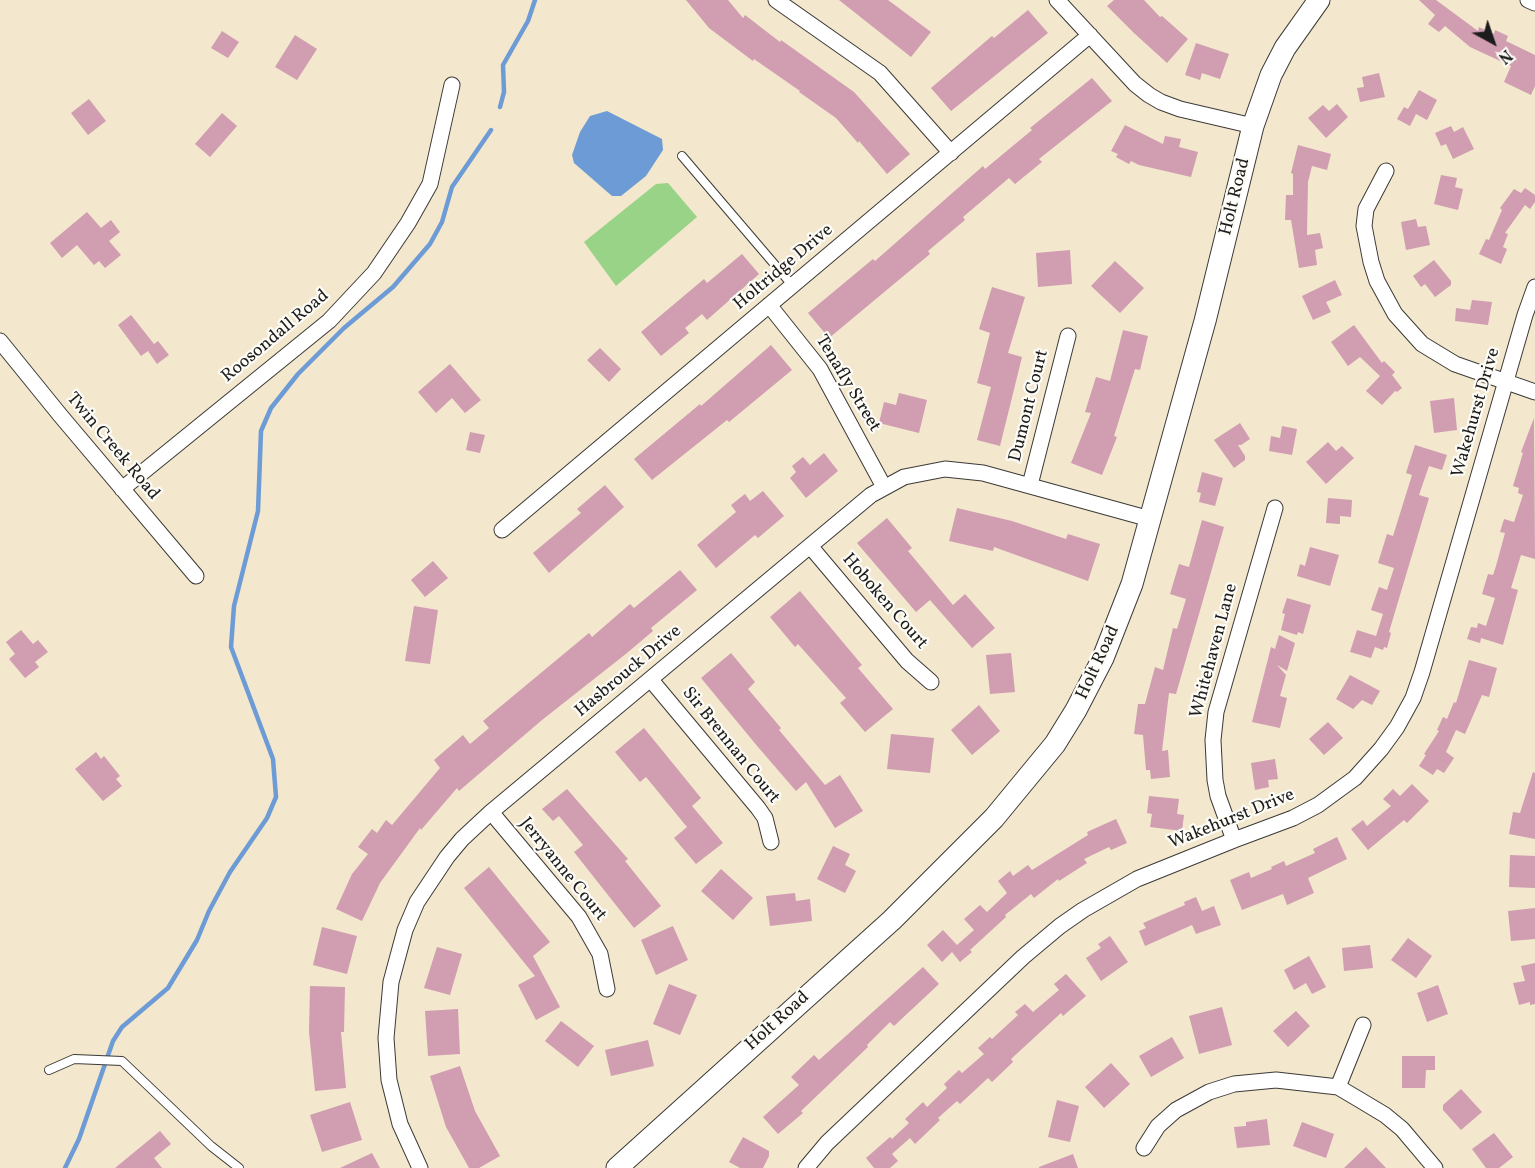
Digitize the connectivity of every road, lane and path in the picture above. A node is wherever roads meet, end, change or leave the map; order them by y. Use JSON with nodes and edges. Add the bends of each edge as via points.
{"nodes":[{"id":1,"x":776,"y":0,"type":"edge"},
{"id":2,"x":1057,"y":0,"type":"edge"},
{"id":3,"x":1319,"y":0,"type":"edge"},
{"id":4,"x":1528,"y":0,"type":"edge"},
{"id":5,"x":1535,"y":3,"type":"edge"},
{"id":6,"x":1090,"y":35,"type":"junction"},
{"id":7,"x":452,"y":85,"type":"dead end"},
{"id":8,"x":1253,"y":126,"type":"junction"},
{"id":9,"x":951,"y":153,"type":"junction"},
{"id":10,"x":682,"y":156,"type":"dead end"},
{"id":11,"x":1386,"y":171,"type":"dead end"},
{"id":12,"x":793,"y":286,"type":"junction"},
{"id":13,"x":1535,"y":287,"type":"edge"},
{"id":14,"x":769,"y":306,"type":"junction"},
{"id":15,"x":1068,"y":336,"type":"dead end"},
{"id":16,"x":0,"y":341,"type":"edge"},
{"id":17,"x":1506,"y":382,"type":"junction"},
{"id":18,"x":1535,"y":392,"type":"edge"},
{"id":19,"x":1030,"y":485,"type":"junction"},
{"id":20,"x":884,"y":487,"type":"junction"},
{"id":21,"x":122,"y":489,"type":"junction"},
{"id":22,"x":1275,"y":508,"type":"dead end"},
{"id":23,"x":1150,"y":519,"type":"junction"},
{"id":24,"x":501,"y":530,"type":"dead end"},
{"id":25,"x":810,"y":546,"type":"junction"},
{"id":26,"x":196,"y":576,"type":"dead end"},
{"id":27,"x":651,"y":680,"type":"junction"},
{"id":28,"x":931,"y":682,"type":"dead end"},
{"id":29,"x":491,"y":812,"type":"junction"},
{"id":30,"x":1234,"y":840,"type":"junction"},
{"id":31,"x":771,"y":842,"type":"dead end"},
{"id":32,"x":607,"y":989,"type":"dead end"},
{"id":33,"x":1363,"y":1025,"type":"dead end"},
{"id":34,"x":49,"y":1070,"type":"dead end"},
{"id":35,"x":1338,"y":1088,"type":"junction"},
{"id":36,"x":1144,"y":1148,"type":"dead end"},
{"id":37,"x":239,"y":1168,"type":"edge"},
{"id":38,"x":420,"y":1168,"type":"edge"},
{"id":39,"x":617,"y":1168,"type":"edge"},
{"id":40,"x":806,"y":1168,"type":"edge"},
{"id":41,"x":1435,"y":1168,"type":"edge"}],
"edges":[{"from":1,"to":9,"type":"street","via":[[880,73]]},
{"from":2,"to":6,"type":"street"},
{"from":3,"to":8,"type":"street","name":"Holt Road","via":[[1270,75]]},
{"from":4,"to":5,"type":"street"},
{"from":6,"to":8,"type":"street","via":[[1135,84],[1161,102]]},
{"from":6,"to":9,"type":"street","name":"Holtridge Drive"},
{"from":7,"to":21,"type":"street","name":"Roosondall Road","via":[[429,184],[374,273],[329,321]]},
{"from":8,"to":23,"type":"street","name":"Holt Road","via":[[1205,321]]},
{"from":9,"to":12,"type":"street","name":"Holtridge Drive"},
{"from":10,"to":12,"type":"lane"},
{"from":11,"to":17,"type":"street","via":[[1366,209],[1364,226],[1371,262],[1385,298],[1422,344],[1455,364]]},
{"from":12,"to":14,"type":"street","name":"Holtridge Drive"},
{"from":13,"to":17,"type":"street","name":"Wakehurst Drive"},
{"from":14,"to":20,"type":"street","name":"Tenafly Street","via":[[820,369]]},
{"from":14,"to":24,"type":"street","name":"Holtridge Drive"},
{"from":15,"to":19,"type":"street","name":"Dumont Court"},
{"from":16,"to":21,"type":"street","name":"Twin Creek Road"},
{"from":17,"to":18,"type":"street"},
{"from":17,"to":30,"type":"street","name":"Wakehurst Drive","via":[[1422,672],[1397,727],[1354,778],[1318,805]]},
{"from":19,"to":20,"type":"street","name":"Hasbrouck Drive","via":[[983,473],[945,469],[904,477]]},
{"from":19,"to":23,"type":"street","name":"Hasbrouck Drive"},
{"from":20,"to":25,"type":"street","name":"Hasbrouck Drive"},
{"from":21,"to":26,"type":"street","name":"Twin Creek Road"},
{"from":22,"to":30,"type":"street","name":"Whitehaven Lane","via":[[1216,712],[1214,771],[1218,796]]},
{"from":23,"to":39,"type":"street","name":"Holt Road","via":[[1132,584],[1092,682],[1055,744],[1029,777],[994,818],[892,920]]},
{"from":25,"to":27,"type":"street","name":"Hasbrouck Drive"},
{"from":25,"to":28,"type":"street","name":"Hoboken Court","via":[[908,661]]},
{"from":27,"to":29,"type":"street","name":"Hasbrouck Drive"},
{"from":27,"to":31,"type":"street","name":"Sir Brennan Court","via":[[758,808]]},
{"from":29,"to":32,"type":"street","name":"Jerryanne Court","via":[[579,917],[600,954]]},
{"from":29,"to":38,"type":"street","name":"Hasbrouck Drive","via":[[447,857],[417,902],[391,982],[386,1038],[389,1080],[400,1124]]},
{"from":30,"to":40,"type":"street","name":"Wakehurst Drive","via":[[1137,879],[1060,926],[827,1143]]},
{"from":33,"to":35,"type":"street"},
{"from":34,"to":37,"type":"lane","via":[[74,1059],[122,1061]]},
{"from":35,"to":36,"type":"street","via":[[1276,1080],[1234,1084],[1176,1110],[1158,1126]]},
{"from":35,"to":41,"type":"street","via":[[1402,1129]]}]}
